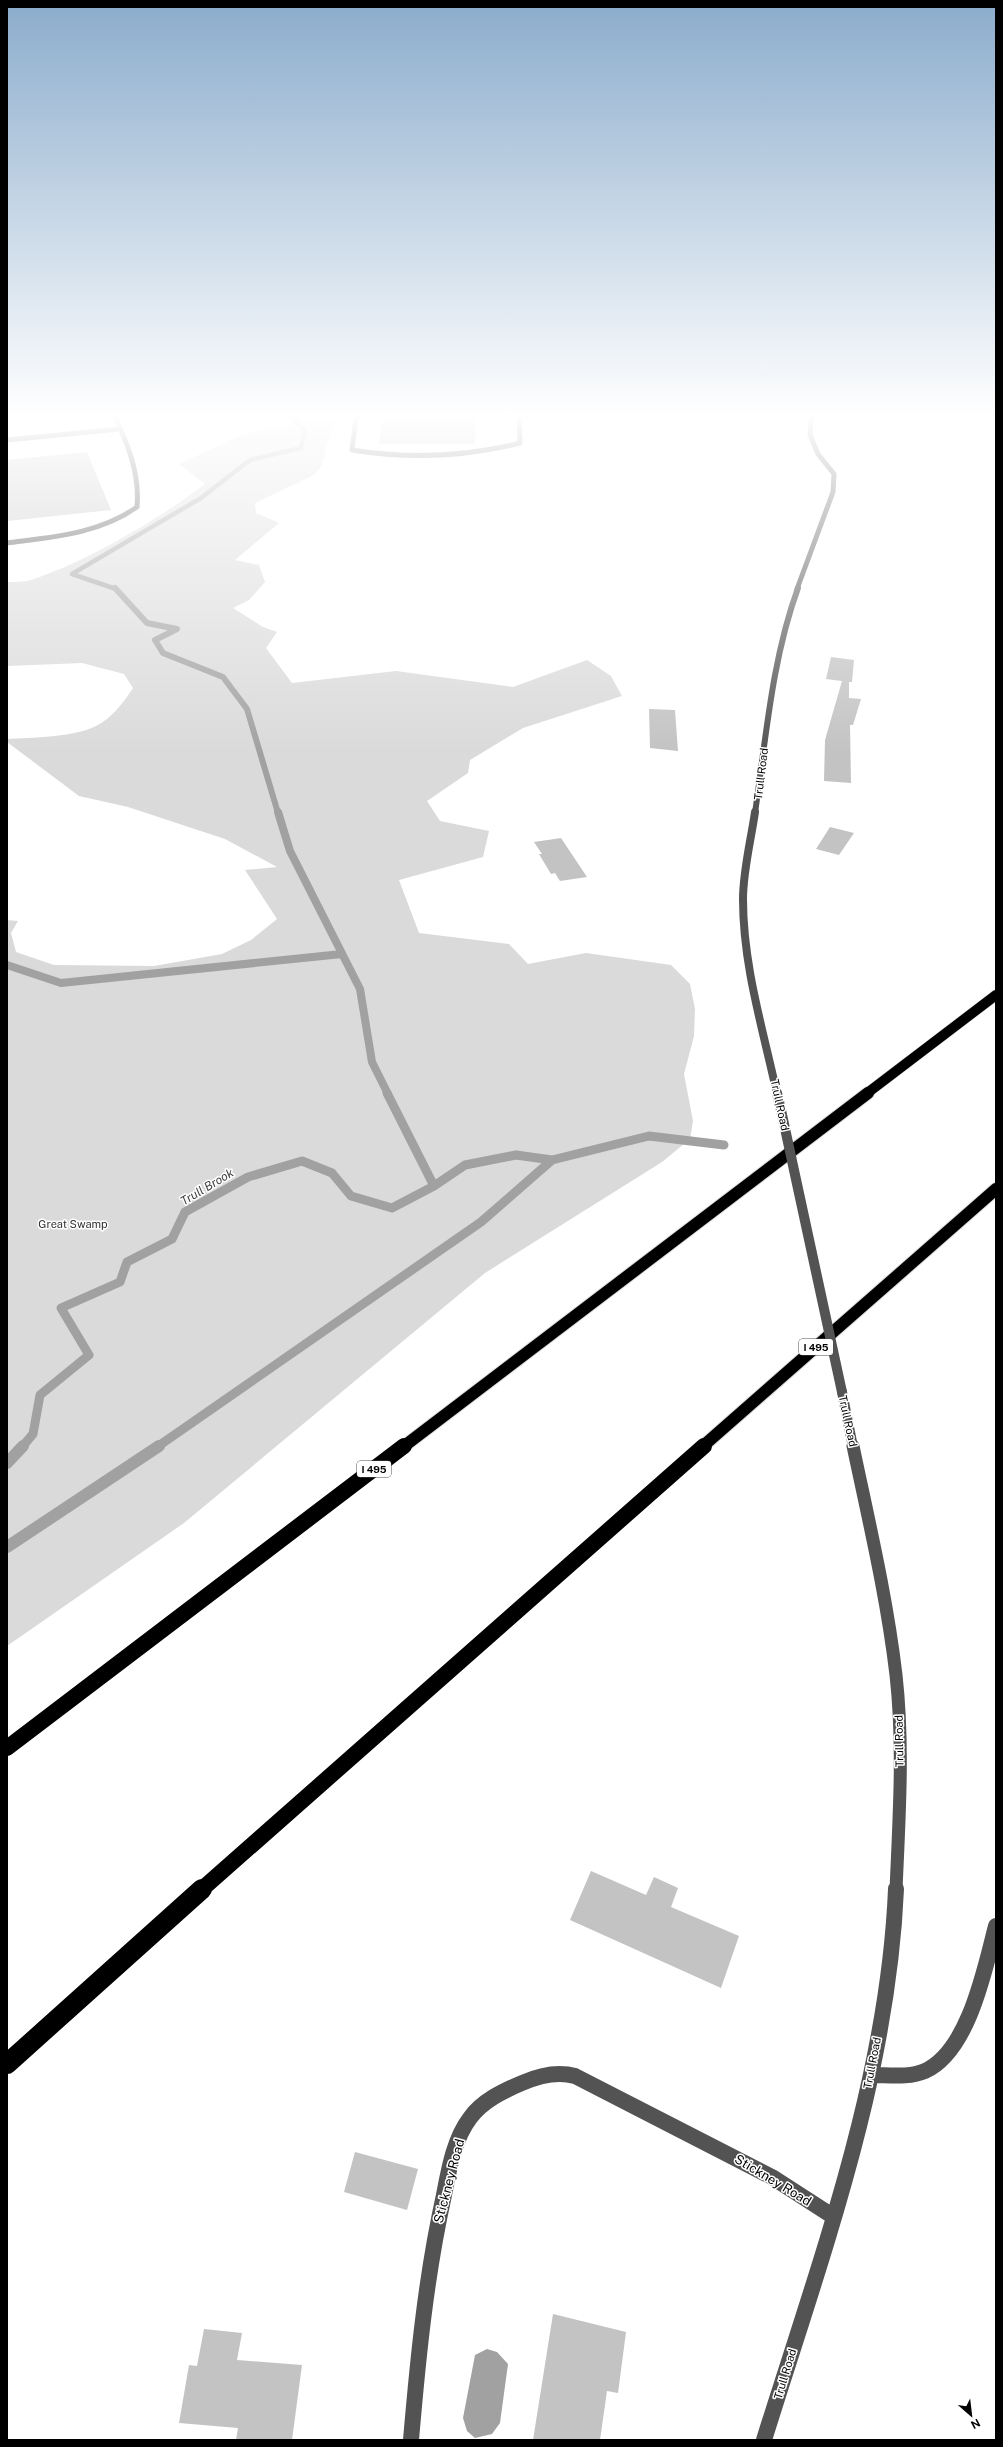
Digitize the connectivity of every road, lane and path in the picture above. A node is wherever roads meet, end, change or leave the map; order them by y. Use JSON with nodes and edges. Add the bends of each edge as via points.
{"nodes":[{"id":1,"x":101,"y":525,"type":"edge"},
{"id":2,"x":821,"y":525,"type":"edge"},
{"id":3,"x":7,"y":543,"type":"edge"},
{"id":4,"x":996,"y":995,"type":"edge"},
{"id":5,"x":996,"y":1189,"type":"edge"},
{"id":6,"x":7,"y":1748,"type":"edge"},
{"id":7,"x":996,"y":1926,"type":"edge"},
{"id":8,"x":7,"y":2064,"type":"edge"},
{"id":9,"x":871,"y":2075,"type":"junction"},
{"id":10,"x":834,"y":2217,"type":"junction"},
{"id":11,"x":412,"y":2440,"type":"edge"},
{"id":12,"x":764,"y":2440,"type":"edge"}],
"edges":[{"from":1,"to":3,"type":"street"},
{"from":2,"to":9,"type":"street","name":"Trull Road","bridge":true,"via":[[788,615],[770,709],[743,897],[743,928],[746,955],[885,1600],[896,1676],[899,1717],[899,1837],[895,1907],[889,1976]]},
{"from":4,"to":6,"type":"highway","number":"I 495"},
{"from":5,"to":8,"type":"highway","number":"I 495","via":[[400,1712]]},
{"from":7,"to":9,"type":"street","via":[[974,2004],[946,2057],[930,2069],[909,2075]]},
{"from":9,"to":10,"type":"street","name":"Trull Road"},
{"from":10,"to":11,"type":"street","name":"Stickney Road","via":[[772,2177],[590,2083],[565,2074],[534,2078],[509,2088],[471,2116],[452,2159],[434,2244],[419,2344]]},
{"from":10,"to":12,"type":"street","name":"Trull Road"}]}
